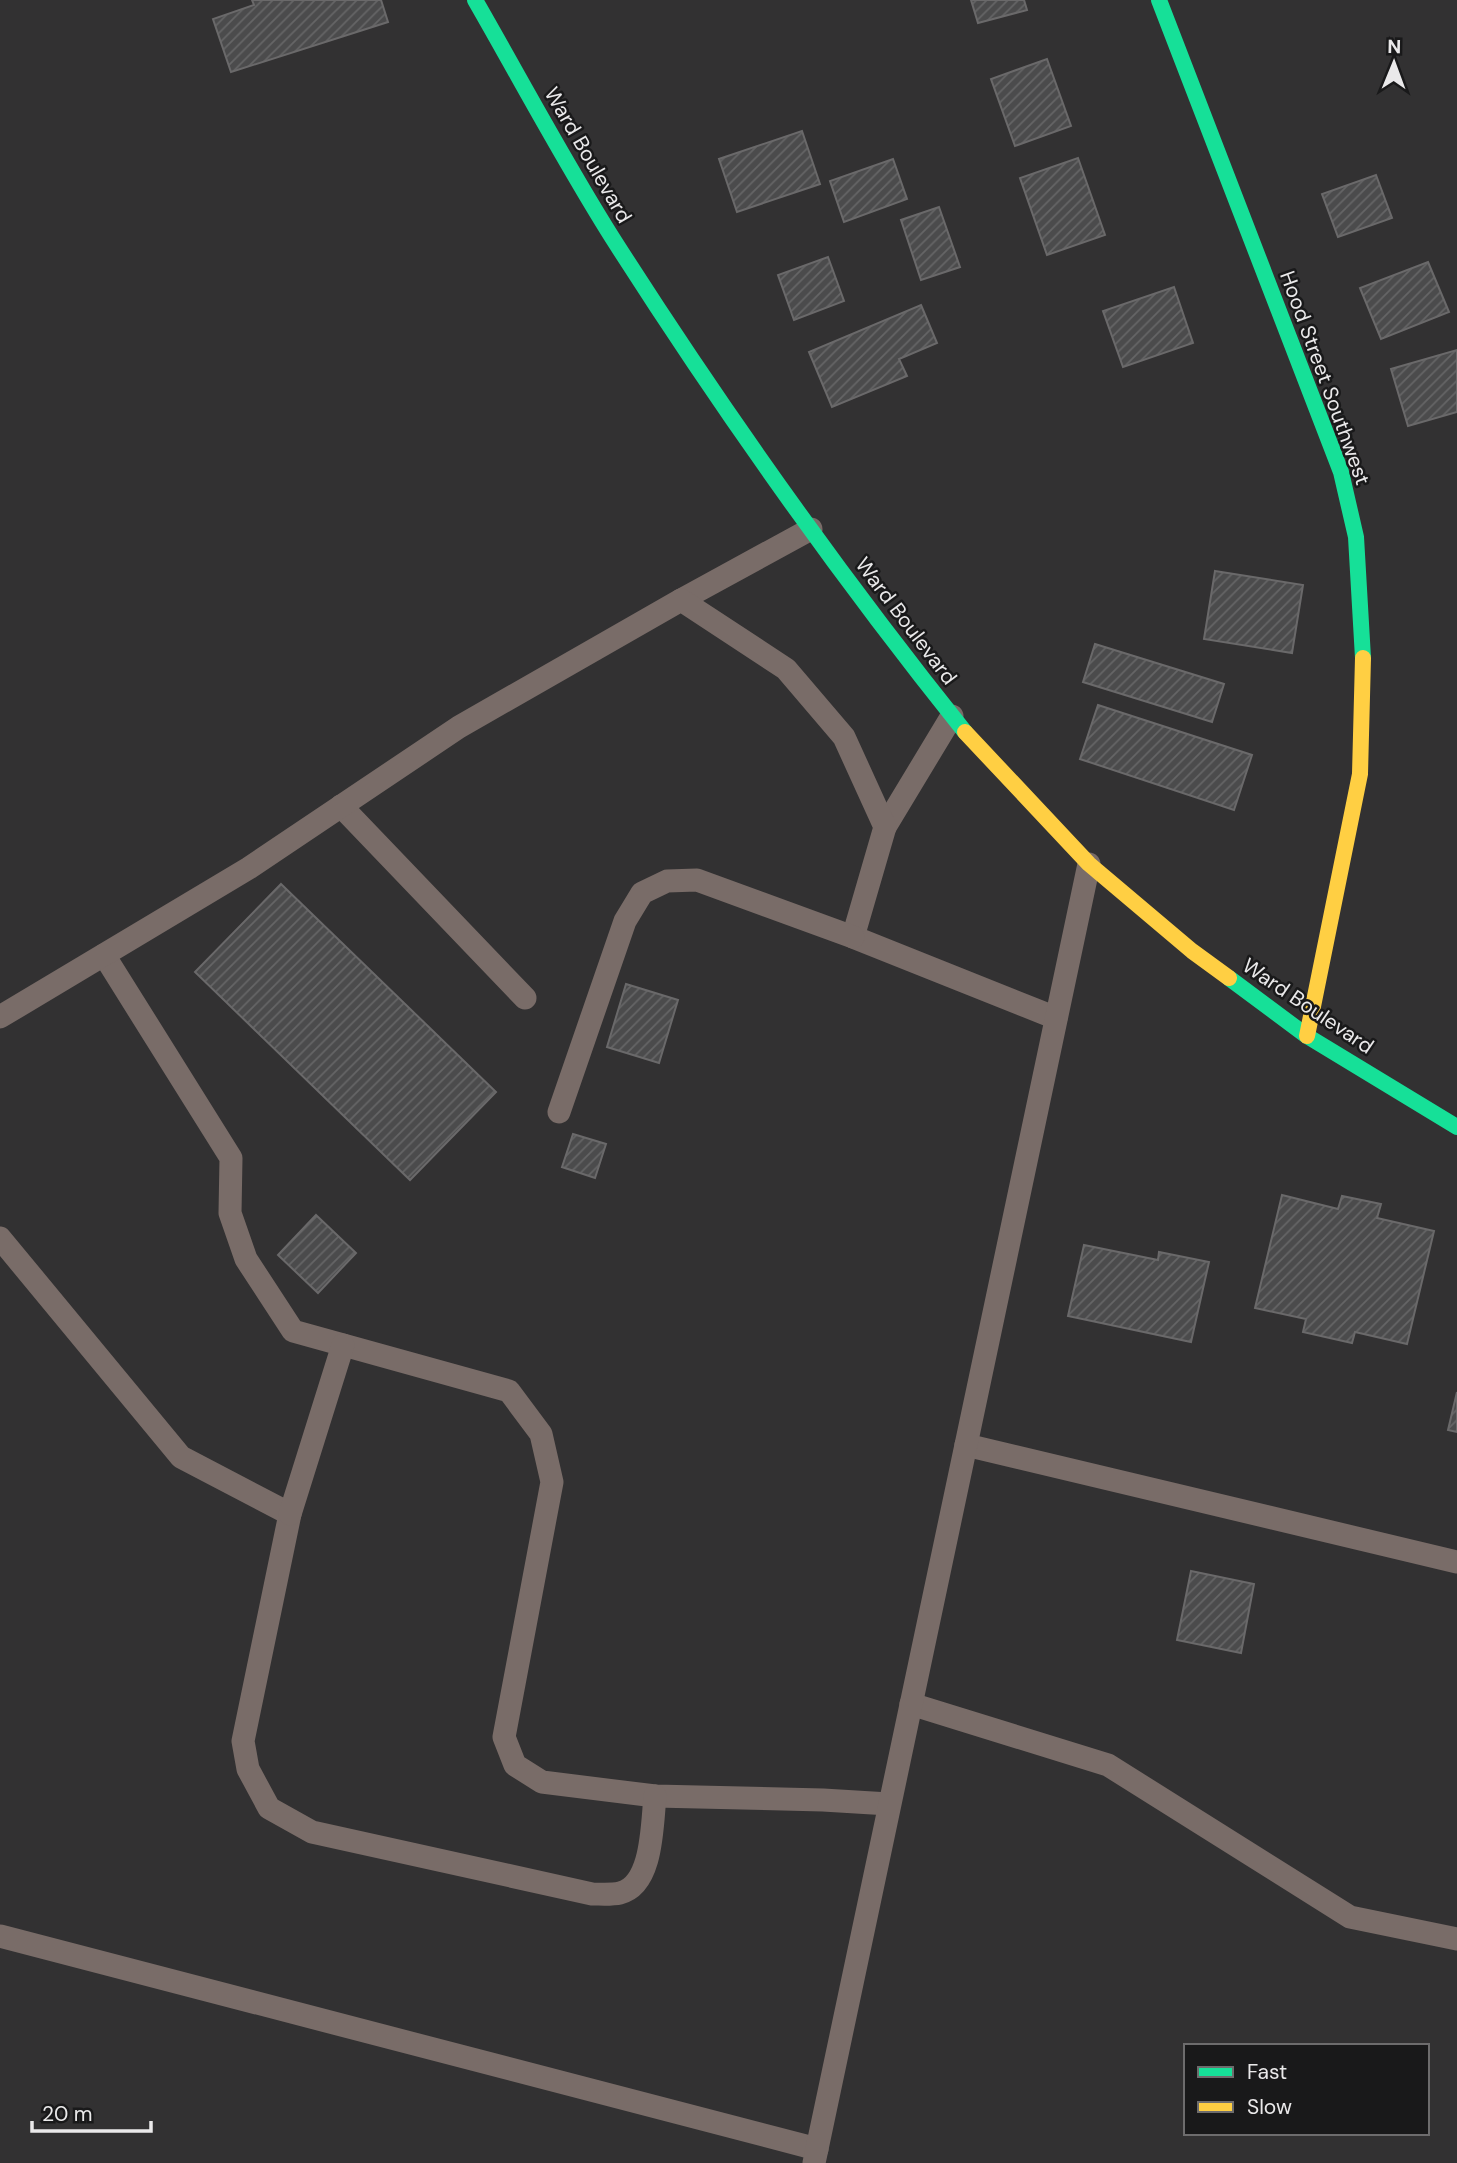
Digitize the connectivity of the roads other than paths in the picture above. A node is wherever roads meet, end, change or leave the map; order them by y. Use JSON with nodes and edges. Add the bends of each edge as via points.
{"nodes":[{"id":1,"x":475,"y":0,"type":"edge"},
{"id":2,"x":1159,"y":0,"type":"edge"},
{"id":3,"x":811,"y":529,"type":"junction"},
{"id":4,"x":681,"y":600,"type":"junction"},
{"id":5,"x":952,"y":716,"type":"junction"},
{"id":6,"x":341,"y":806,"type":"junction"},
{"id":7,"x":885,"y":827,"type":"junction"},
{"id":8,"x":1089,"y":864,"type":"junction"},
{"id":9,"x":853,"y":937,"type":"junction"},
{"id":10,"x":104,"y":955,"type":"junction"},
{"id":11,"x":526,"y":998,"type":"dead end"},
{"id":12,"x":0,"y":1017,"type":"edge"},
{"id":13,"x":1056,"y":1018,"type":"junction"},
{"id":14,"x":1307,"y":1036,"type":"junction"},
{"id":15,"x":559,"y":1112,"type":"dead end"},
{"id":16,"x":1457,"y":1127,"type":"edge"},
{"id":17,"x":0,"y":1238,"type":"edge"},
{"id":18,"x":344,"y":1345,"type":"junction"},
{"id":19,"x":966,"y":1445,"type":"junction"},
{"id":20,"x":290,"y":1514,"type":"junction"},
{"id":21,"x":1457,"y":1562,"type":"edge"},
{"id":22,"x":911,"y":1704,"type":"junction"},
{"id":23,"x":655,"y":1796,"type":"junction"},
{"id":24,"x":889,"y":1804,"type":"junction"},
{"id":25,"x":0,"y":1936,"type":"edge"},
{"id":26,"x":1457,"y":1939,"type":"edge"},
{"id":27,"x":815,"y":2156,"type":"edge"}],
"edges":[{"from":1,"to":3,"type":"main road","name":"Ward Boulevard","via":[[614,241]]},
{"from":2,"to":14,"type":"main road","name":"Hood Street Southwest","via":[[1341,472],[1356,537],[1364,673],[1360,774]]},
{"from":3,"to":4,"type":"lane"},
{"from":3,"to":5,"type":"main road","name":"Ward Boulevard"},
{"from":4,"to":6,"type":"lane","via":[[459,727]]},
{"from":4,"to":7,"type":"lane","via":[[786,669],[844,737]]},
{"from":5,"to":7,"type":"lane"},
{"from":5,"to":8,"type":"main road","name":"Ward Boulevard"},
{"from":6,"to":10,"type":"lane","via":[[249,868]]},
{"from":6,"to":11,"type":"lane"},
{"from":7,"to":9,"type":"lane"},
{"from":8,"to":13,"type":"lane"},
{"from":8,"to":14,"type":"main road","name":"Ward Boulevard","via":[[1192,951]]},
{"from":9,"to":13,"type":"lane"},
{"from":9,"to":15,"type":"lane","via":[[697,880],[667,881],[642,893],[625,921]]},
{"from":10,"to":12,"type":"lane"},
{"from":10,"to":18,"type":"lane","via":[[231,1158],[230,1213],[246,1259],[293,1331]]},
{"from":13,"to":19,"type":"lane"},
{"from":14,"to":16,"type":"main road","name":"Ward Boulevard"},
{"from":17,"to":20,"type":"lane","via":[[181,1457]]},
{"from":18,"to":20,"type":"lane"},
{"from":18,"to":23,"type":"lane","via":[[509,1391],[541,1434],[552,1482],[505,1737],[515,1765],[542,1782]]},
{"from":19,"to":21,"type":"lane"},
{"from":19,"to":22,"type":"lane"},
{"from":20,"to":23,"type":"lane","via":[[243,1741],[248,1769],[269,1808],[312,1832],[592,1894],[621,1893],[636,1884],[647,1861]]},
{"from":22,"to":24,"type":"lane"},
{"from":22,"to":26,"type":"lane","via":[[1108,1765],[1350,1917]]},
{"from":23,"to":24,"type":"lane"},
{"from":24,"to":27,"type":"lane"},
{"from":25,"to":27,"type":"lane"}]}
